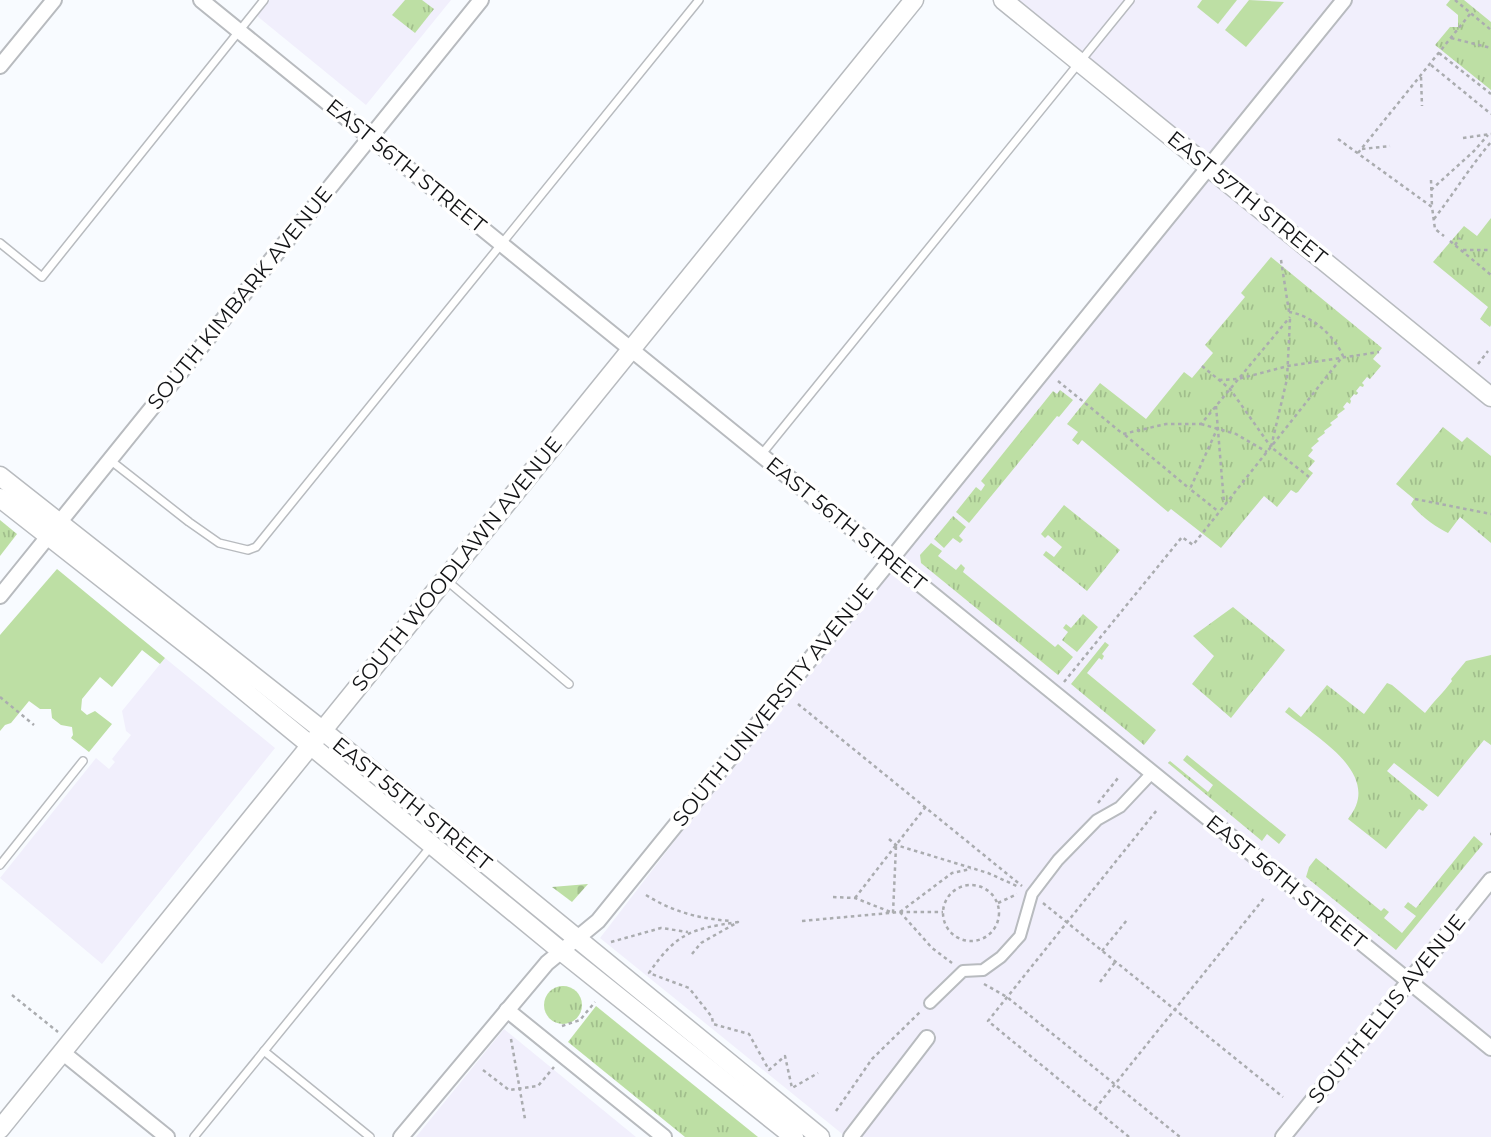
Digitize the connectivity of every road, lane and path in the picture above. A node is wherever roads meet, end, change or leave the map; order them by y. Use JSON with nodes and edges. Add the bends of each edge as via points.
{"nodes":[{"id":1,"x":54,"y":0,"type":"edge"},
{"id":2,"x":201,"y":0,"type":"edge"},
{"id":3,"x":264,"y":0,"type":"edge"},
{"id":4,"x":481,"y":0,"type":"edge"},
{"id":5,"x":699,"y":0,"type":"edge"},
{"id":6,"x":914,"y":0,"type":"edge"},
{"id":7,"x":1003,"y":0,"type":"edge"},
{"id":8,"x":1130,"y":0,"type":"edge"},
{"id":9,"x":1344,"y":0,"type":"edge"},
{"id":10,"x":1455,"y":0,"type":"edge"},
{"id":11,"x":1470,"y":14,"type":"junction"},
{"id":12,"x":1491,"y":30,"type":"edge"},
{"id":13,"x":239,"y":31,"type":"junction"},
{"id":14,"x":1451,"y":38,"type":"junction"},
{"id":15,"x":1491,"y":48,"type":"edge"},
{"id":16,"x":1439,"y":53,"type":"junction"},
{"id":17,"x":1080,"y":63,"type":"junction"},
{"id":18,"x":1431,"y":64,"type":"junction"},
{"id":19,"x":0,"y":66,"type":"edge"},
{"id":20,"x":1421,"y":76,"type":"junction"},
{"id":21,"x":1491,"y":94,"type":"edge"},
{"id":22,"x":1422,"y":106,"type":"dead end"},
{"id":23,"x":1491,"y":114,"type":"edge"},
{"id":24,"x":1490,"y":134,"type":"edge"},
{"id":25,"x":370,"y":137,"type":"junction"},
{"id":26,"x":1463,"y":138,"type":"dead end"},
{"id":27,"x":1338,"y":139,"type":"dead end"},
{"id":28,"x":1491,"y":142,"type":"edge"},
{"id":29,"x":1390,"y":146,"type":"dead end"},
{"id":30,"x":1362,"y":149,"type":"junction"},
{"id":31,"x":1358,"y":153,"type":"junction"},
{"id":32,"x":1209,"y":167,"type":"junction"},
{"id":33,"x":1431,"y":180,"type":"dead end"},
{"id":34,"x":1431,"y":190,"type":"junction"},
{"id":35,"x":1432,"y":208,"type":"junction"},
{"id":36,"x":1434,"y":219,"type":"junction"},
{"id":37,"x":1444,"y":236,"type":"dead end"},
{"id":38,"x":1460,"y":238,"type":"dead end"},
{"id":39,"x":1450,"y":240,"type":"dead end"},
{"id":40,"x":0,"y":243,"type":"edge"},
{"id":41,"x":502,"y":244,"type":"junction"},
{"id":42,"x":1455,"y":245,"type":"junction"},
{"id":43,"x":1461,"y":250,"type":"junction"},
{"id":44,"x":1491,"y":250,"type":"edge"},
{"id":45,"x":1281,"y":260,"type":"dead end"},
{"id":46,"x":1491,"y":275,"type":"edge"},
{"id":47,"x":1289,"y":312,"type":"junction"},
{"id":48,"x":1290,"y":317,"type":"junction"},
{"id":49,"x":631,"y":349,"type":"junction"},
{"id":50,"x":1488,"y":351,"type":"dead end"},
{"id":51,"x":1379,"y":352,"type":"dead end"},
{"id":52,"x":1343,"y":356,"type":"junction"},
{"id":53,"x":1478,"y":364,"type":"dead end"},
{"id":54,"x":1202,"y":366,"type":"dead end"},
{"id":55,"x":1288,"y":366,"type":"junction"},
{"id":56,"x":1238,"y":379,"type":"junction"},
{"id":57,"x":1219,"y":380,"type":"junction"},
{"id":58,"x":1058,"y":381,"type":"dead end"},
{"id":59,"x":1230,"y":388,"type":"junction"},
{"id":60,"x":1491,"y":397,"type":"edge"},
{"id":61,"x":1216,"y":405,"type":"junction"},
{"id":62,"x":1201,"y":424,"type":"junction"},
{"id":63,"x":1218,"y":428,"type":"junction"},
{"id":64,"x":1123,"y":434,"type":"junction"},
{"id":65,"x":1271,"y":447,"type":"junction"},
{"id":66,"x":1267,"y":452,"type":"junction"},
{"id":67,"x":761,"y":455,"type":"junction"},
{"id":68,"x":110,"y":460,"type":"junction"},
{"id":69,"x":0,"y":476,"type":"edge"},
{"id":70,"x":1309,"y":477,"type":"dead end"},
{"id":71,"x":1190,"y":489,"type":"junction"},
{"id":72,"x":0,"y":498,"type":"edge"},
{"id":73,"x":1415,"y":499,"type":"dead end"},
{"id":74,"x":1224,"y":506,"type":"junction"},
{"id":75,"x":1219,"y":512,"type":"junction"},
{"id":76,"x":1491,"y":514,"type":"edge"},
{"id":77,"x":53,"y":530,"type":"junction"},
{"id":78,"x":891,"y":560,"type":"junction"},
{"id":79,"x":445,"y":579,"type":"junction"},
{"id":80,"x":0,"y":596,"type":"edge"},
{"id":81,"x":569,"y":684,"type":"dead end"},
{"id":82,"x":1063,"y":684,"type":"dead end"},
{"id":83,"x":0,"y":697,"type":"edge"},
{"id":84,"x":34,"y":725,"type":"dead end"},
{"id":85,"x":322,"y":730,"type":"junction"},
{"id":86,"x":310,"y":745,"type":"junction"},
{"id":87,"x":83,"y":761,"type":"dead end"},
{"id":88,"x":1152,"y":773,"type":"junction"},
{"id":89,"x":927,"y":805,"type":"dead end"},
{"id":90,"x":1157,"y":810,"type":"dead end"},
{"id":91,"x":889,"y":839,"type":"dead end"},
{"id":92,"x":432,"y":845,"type":"junction"},
{"id":93,"x":896,"y":845,"type":"junction"},
{"id":94,"x":0,"y":865,"type":"edge"},
{"id":95,"x":974,"y":869,"type":"junction"},
{"id":96,"x":1491,"y":880,"type":"edge"},
{"id":97,"x":646,"y":895,"type":"dead end"},
{"id":98,"x":832,"y":897,"type":"dead end"},
{"id":99,"x":1265,"y":897,"type":"dead end"},
{"id":100,"x":855,"y":898,"type":"junction"},
{"id":101,"x":998,"y":903,"type":"junction"},
{"id":102,"x":900,"y":912,"type":"junction"},
{"id":103,"x":943,"y":912,"type":"junction"},
{"id":104,"x":893,"y":913,"type":"junction"},
{"id":105,"x":1127,"y":920,"type":"dead end"},
{"id":106,"x":802,"y":921,"type":"dead end"},
{"id":107,"x":738,"y":922,"type":"junction"},
{"id":108,"x":688,"y":932,"type":"junction"},
{"id":109,"x":576,"y":939,"type":"junction"},
{"id":110,"x":611,"y":942,"type":"dead end"},
{"id":111,"x":561,"y":951,"type":"junction"},
{"id":112,"x":1101,"y":951,"type":"dead end"},
{"id":113,"x":692,"y":954,"type":"dead end"},
{"id":114,"x":1115,"y":962,"type":"dead end"},
{"id":115,"x":963,"y":971,"type":"junction"},
{"id":116,"x":1409,"y":981,"type":"junction"},
{"id":117,"x":1100,"y":982,"type":"dead end"},
{"id":118,"x":12,"y":995,"type":"dead end"},
{"id":119,"x":1007,"y":997,"type":"junction"},
{"id":120,"x":594,"y":1002,"type":"dead end"},
{"id":121,"x":930,"y":1003,"type":"joint"},
{"id":122,"x":507,"y":1010,"type":"junction"},
{"id":123,"x":562,"y":1026,"type":"dead end"},
{"id":124,"x":927,"y":1038,"type":"dead end"},
{"id":125,"x":510,"y":1039,"type":"dead end"},
{"id":126,"x":61,"y":1043,"type":"junction"},
{"id":127,"x":1491,"y":1048,"type":"edge"},
{"id":128,"x":264,"y":1051,"type":"junction"},
{"id":129,"x":554,"y":1068,"type":"dead end"},
{"id":130,"x":482,"y":1070,"type":"dead end"},
{"id":131,"x":818,"y":1073,"type":"dead end"},
{"id":132,"x":1114,"y":1084,"type":"junction"},
{"id":133,"x":520,"y":1089,"type":"junction"},
{"id":134,"x":1094,"y":1109,"type":"junction"},
{"id":135,"x":836,"y":1111,"type":"dead end"},
{"id":136,"x":525,"y":1119,"type":"dead end"},
{"id":137,"x":0,"y":1129,"type":"edge"},
{"id":138,"x":167,"y":1137,"type":"edge"},
{"id":139,"x":194,"y":1137,"type":"edge"},
{"id":140,"x":370,"y":1137,"type":"edge"},
{"id":141,"x":401,"y":1137,"type":"edge"},
{"id":142,"x":664,"y":1137,"type":"edge"},
{"id":143,"x":793,"y":1137,"type":"edge"},
{"id":144,"x":820,"y":1137,"type":"edge"},
{"id":145,"x":851,"y":1137,"type":"edge"},
{"id":146,"x":1129,"y":1137,"type":"edge"},
{"id":147,"x":1180,"y":1137,"type":"edge"},
{"id":148,"x":1283,"y":1137,"type":"edge"}],
"edges":[{"from":1,"to":19,"type":"street"},
{"from":2,"to":13,"type":"street","name":"EAST 56TH STREET"},
{"from":3,"to":13,"type":"lane"},
{"from":4,"to":25,"type":"street","name":"SOUTH KIMBARK AVENUE"},
{"from":5,"to":41,"type":"lane"},
{"from":6,"to":49,"type":"street","name":"SOUTH WOODLAWN AVENUE"},
{"from":7,"to":17,"type":"street","name":"EAST 57TH STREET"},
{"from":8,"to":17,"type":"lane"},
{"from":9,"to":32,"type":"street","name":"SOUTH UNIVERSITY AVENUE"},
{"from":10,"to":11,"type":"path"},
{"from":11,"to":12,"type":"path"},
{"from":11,"to":14,"type":"path"},
{"from":13,"to":25,"type":"street","name":"EAST 56TH STREET"},
{"from":13,"to":40,"type":"lane","via":[[42,277]]},
{"from":14,"to":15,"type":"path"},
{"from":14,"to":16,"type":"path"},
{"from":16,"to":18,"type":"path"},
{"from":16,"to":21,"type":"path"},
{"from":17,"to":32,"type":"street","name":"EAST 57TH STREET"},
{"from":17,"to":67,"type":"lane"},
{"from":18,"to":20,"type":"path"},
{"from":18,"to":23,"type":"path"},
{"from":20,"to":22,"type":"path"},
{"from":20,"to":30,"type":"path"},
{"from":24,"to":26,"type":"path"},
{"from":24,"to":34,"type":"path"},
{"from":25,"to":41,"type":"street","name":"EAST 56TH STREET"},
{"from":25,"to":68,"type":"street","name":"SOUTH KIMBARK AVENUE"},
{"from":27,"to":31,"type":"path"},
{"from":28,"to":36,"type":"path"},
{"from":29,"to":30,"type":"path"},
{"from":30,"to":31,"type":"path"},
{"from":31,"to":35,"type":"path"},
{"from":32,"to":60,"type":"street","name":"EAST 57TH STREET"},
{"from":32,"to":78,"type":"street","name":"SOUTH UNIVERSITY AVENUE"},
{"from":33,"to":34,"type":"path"},
{"from":34,"to":35,"type":"path"},
{"from":35,"to":36,"type":"path"},
{"from":36,"to":37,"type":"path","via":[[1435,229]]},
{"from":38,"to":42,"type":"path"},
{"from":39,"to":42,"type":"path"},
{"from":41,"to":49,"type":"street","name":"EAST 56TH STREET"},
{"from":41,"to":68,"type":"lane","via":[[256,547],[248,550],[219,543]]},
{"from":42,"to":43,"type":"path"},
{"from":43,"to":44,"type":"path"},
{"from":43,"to":46,"type":"path"},
{"from":45,"to":47,"type":"path"},
{"from":47,"to":48,"type":"path"},
{"from":47,"to":52,"type":"path","via":[[1318,326]]},
{"from":48,"to":55,"type":"path"},
{"from":48,"to":56,"type":"path"},
{"from":49,"to":67,"type":"street","name":"EAST 56TH STREET"},
{"from":49,"to":79,"type":"street","name":"SOUTH WOODLAWN AVENUE"},
{"from":50,"to":53,"type":"path"},
{"from":51,"to":52,"type":"path"},
{"from":52,"to":55,"type":"path"},
{"from":52,"to":65,"type":"path"},
{"from":54,"to":57,"type":"path"},
{"from":55,"to":56,"type":"path"},
{"from":55,"to":65,"type":"path"},
{"from":56,"to":57,"type":"path"},
{"from":56,"to":59,"type":"path"},
{"from":57,"to":59,"type":"path"},
{"from":58,"to":64,"type":"path"},
{"from":59,"to":61,"type":"path"},
{"from":59,"to":65,"type":"path"},
{"from":61,"to":62,"type":"path"},
{"from":61,"to":63,"type":"path"},
{"from":62,"to":63,"type":"path"},
{"from":62,"to":64,"type":"path","via":[[1166,424]]},
{"from":63,"to":66,"type":"path"},
{"from":63,"to":71,"type":"path"},
{"from":63,"to":74,"type":"path"},
{"from":64,"to":71,"type":"path"},
{"from":65,"to":66,"type":"path"},
{"from":65,"to":70,"type":"path"},
{"from":66,"to":74,"type":"path"},
{"from":67,"to":78,"type":"street","name":"EAST 56TH STREET"},
{"from":68,"to":77,"type":"street","name":"SOUTH KIMBARK AVENUE"},
{"from":69,"to":77,"type":"street","name":"EAST 55TH STREET"},
{"from":71,"to":75,"type":"path"},
{"from":72,"to":77,"type":"street","name":"EAST 55TH STREET"},
{"from":73,"to":76,"type":"path"},
{"from":74,"to":75,"type":"path"},
{"from":75,"to":82,"type":"path","via":[[1193,545],[1182,537]]},
{"from":77,"to":80,"type":"street","name":"SOUTH KIMBARK AVENUE"},
{"from":77,"to":85,"type":"street","name":"EAST 55TH STREET"},
{"from":77,"to":86,"type":"street","name":"EAST 55TH STREET"},
{"from":78,"to":88,"type":"street","name":"EAST 56TH STREET"},
{"from":78,"to":109,"type":"street","name":"SOUTH UNIVERSITY AVENUE","via":[[594,926]]},
{"from":79,"to":81,"type":"lane"},
{"from":79,"to":85,"type":"street","name":"SOUTH WOODLAWN AVENUE"},
{"from":83,"to":84,"type":"path"},
{"from":85,"to":86,"type":"street","name":"SOUTH WOODLAWN AVENUE"},
{"from":85,"to":109,"type":"street","name":"EAST 55TH STREET"},
{"from":86,"to":92,"type":"street","name":"EAST 55TH STREET"},
{"from":86,"to":126,"type":"street","name":"SOUTH WOODLAWN AVENUE"},
{"from":87,"to":94,"type":"lane"},
{"from":88,"to":115,"type":"street","via":[[1121,807],[1097,820],[1058,860],[1032,894],[1020,936],[1001,957],[982,971]]},
{"from":88,"to":116,"type":"street","name":"EAST 56TH STREET"},
{"from":89,"to":93,"type":"path"},
{"from":90,"to":119,"type":"path"},
{"from":91,"to":93,"type":"path"},
{"from":92,"to":111,"type":"street","name":"EAST 55TH STREET"},
{"from":92,"to":128,"type":"lane"},
{"from":93,"to":95,"type":"path"},
{"from":93,"to":100,"type":"path"},
{"from":93,"to":104,"type":"path"},
{"from":95,"to":101,"type":"path","via":[[1026,889]]},
{"from":95,"to":102,"type":"path","via":[[952,873]]},
{"from":96,"to":116,"type":"street","name":"SOUTH ELLIS AVENUE"},
{"from":97,"to":107,"type":"path","via":[[683,913]]},
{"from":98,"to":100,"type":"path"},
{"from":99,"to":132,"type":"path"},
{"from":100,"to":104,"type":"path"},
{"from":101,"to":103,"type":"path","via":[[985,888],[967,885],[950,894]]},
{"from":101,"to":103,"type":"path","via":[[994,929],[971,942],[954,936]]},
{"from":102,"to":103,"type":"path"},
{"from":102,"to":104,"type":"path"},
{"from":102,"to":115,"type":"path","via":[[932,948]]},
{"from":104,"to":106,"type":"path"},
{"from":105,"to":112,"type":"path"},
{"from":107,"to":108,"type":"path"},
{"from":107,"to":113,"type":"path","via":[[701,943]]},
{"from":108,"to":110,"type":"path","via":[[661,928]]},
{"from":108,"to":131,"type":"path","via":[[663,953],[649,973],[689,988],[713,1024],[749,1034],[769,1070],[785,1056],[792,1088]]},
{"from":109,"to":111,"type":"street","name":"SOUTH UNIVERSITY AVENUE"},
{"from":109,"to":144,"type":"street","name":"EAST 55TH STREET"},
{"from":111,"to":122,"type":"street","name":"SOUTH UNIVERSITY AVENUE"},
{"from":111,"to":143,"type":"street","name":"EAST 55TH STREET"},
{"from":114,"to":117,"type":"path"},
{"from":115,"to":119,"type":"path"},
{"from":115,"to":121,"type":"street"},
{"from":116,"to":127,"type":"street","name":"EAST 56TH STREET"},
{"from":116,"to":148,"type":"street","name":"SOUTH ELLIS AVENUE"},
{"from":118,"to":126,"type":"path"},
{"from":119,"to":132,"type":"path"},
{"from":119,"to":134,"type":"path","via":[[988,1021]]},
{"from":120,"to":123,"type":"path","via":[[580,1020]]},
{"from":121,"to":135,"type":"path","via":[[872,1059]]},
{"from":122,"to":141,"type":"street","name":"SOUTH UNIVERSITY AVENUE"},
{"from":122,"to":142,"type":"street"},
{"from":124,"to":145,"type":"street"},
{"from":125,"to":133,"type":"path"},
{"from":126,"to":137,"type":"street","name":"SOUTH WOODLAWN AVENUE"},
{"from":126,"to":138,"type":"street"},
{"from":128,"to":139,"type":"lane"},
{"from":128,"to":140,"type":"lane"},
{"from":129,"to":133,"type":"path","via":[[538,1086]]},
{"from":130,"to":133,"type":"path","via":[[509,1090]]},
{"from":132,"to":134,"type":"path"},
{"from":132,"to":147,"type":"path"},
{"from":133,"to":136,"type":"path"},
{"from":134,"to":146,"type":"path"}]}
